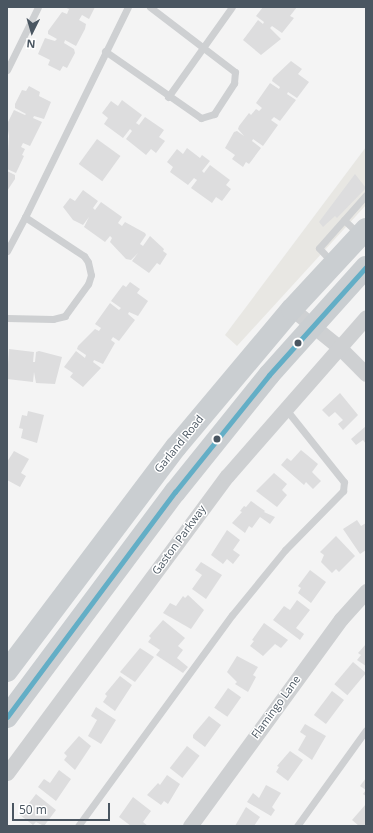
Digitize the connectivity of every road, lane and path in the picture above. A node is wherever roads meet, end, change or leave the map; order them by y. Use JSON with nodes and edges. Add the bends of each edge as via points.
{"nodes":[{"id":1,"x":38,"y":7,"type":"edge"},
{"id":2,"x":128,"y":7,"type":"edge"},
{"id":3,"x":150,"y":7,"type":"edge"},
{"id":4,"x":232,"y":7,"type":"edge"},
{"id":5,"x":204,"y":48,"type":"junction"},
{"id":6,"x":105,"y":51,"type":"junction"},
{"id":7,"x":7,"y":70,"type":"edge"},
{"id":8,"x":168,"y":97,"type":"junction"},
{"id":9,"x":366,"y":195,"type":"edge"},
{"id":10,"x":25,"y":216,"type":"junction"},
{"id":11,"x":344,"y":220,"type":"junction"},
{"id":12,"x":363,"y":232,"type":"edge"},
{"id":13,"x":7,"y":251,"type":"edge"},
{"id":14,"x":333,"y":263,"type":"junction"},
{"id":15,"x":366,"y":267,"type":"edge"},
{"id":16,"x":292,"y":309,"type":"junction"},
{"id":17,"x":366,"y":317,"type":"edge"},
{"id":18,"x":7,"y":318,"type":"edge"},
{"id":19,"x":313,"y":326,"type":"junction"},
{"id":20,"x":339,"y":347,"type":"junction"},
{"id":21,"x":366,"y":374,"type":"edge"},
{"id":22,"x":285,"y":408,"type":"junction"},
{"id":23,"x":86,"y":564,"type":"junction"},
{"id":24,"x":107,"y":580,"type":"junction"},
{"id":25,"x":366,"y":591,"type":"edge"},
{"id":26,"x":7,"y":671,"type":"edge"},
{"id":27,"x":7,"y":717,"type":"edge"},
{"id":28,"x":366,"y":730,"type":"edge"},
{"id":29,"x":7,"y":773,"type":"edge"},
{"id":30,"x":78,"y":826,"type":"edge"},
{"id":31,"x":190,"y":826,"type":"edge"},
{"id":32,"x":297,"y":826,"type":"edge"}],
"edges":[{"from":1,"to":7,"type":"lane"},
{"from":2,"to":6,"type":"lane"},
{"from":3,"to":5,"type":"lane"},
{"from":4,"to":5,"type":"lane"},
{"from":5,"to":8,"type":"lane"},
{"from":5,"to":8,"type":"lane","via":[[233,69],[236,76],[214,114],[201,118]]},
{"from":6,"to":8,"type":"lane"},
{"from":6,"to":10,"type":"lane"},
{"from":9,"to":11,"type":"lane"},
{"from":10,"to":13,"type":"lane"},
{"from":10,"to":18,"type":"lane","via":[[84,256],[91,275],[88,284],[66,316],[53,319]]},
{"from":11,"to":12,"type":"lane"},
{"from":11,"to":14,"type":"lane","via":[[319,248]]},
{"from":12,"to":14,"type":"main road","name":"Garland Road"},
{"from":14,"to":16,"type":"main road","name":"Garland Road"},
{"from":15,"to":19,"type":"main road"},
{"from":16,"to":19,"type":"street"},
{"from":16,"to":23,"type":"main road","name":"Garland Road","via":[[176,447]]},
{"from":17,"to":20,"type":"street","name":"Gaston Parkway"},
{"from":19,"to":20,"type":"street"},
{"from":19,"to":24,"type":"main road","via":[[269,375]]},
{"from":20,"to":21,"type":"street"},
{"from":20,"to":22,"type":"street","name":"Gaston Parkway"},
{"from":22,"to":29,"type":"street","name":"Gaston Parkway","via":[[227,476]]},
{"from":22,"to":30,"type":"lane","via":[[344,482],[343,492],[285,550],[232,615]]},
{"from":23,"to":24,"type":"main road"},
{"from":23,"to":26,"type":"main road","name":"Garland Road"},
{"from":24,"to":27,"type":"main road"},
{"from":25,"to":31,"type":"street","name":"Flamingo Lane","via":[[341,619]]},
{"from":28,"to":32,"type":"lane"}]}
